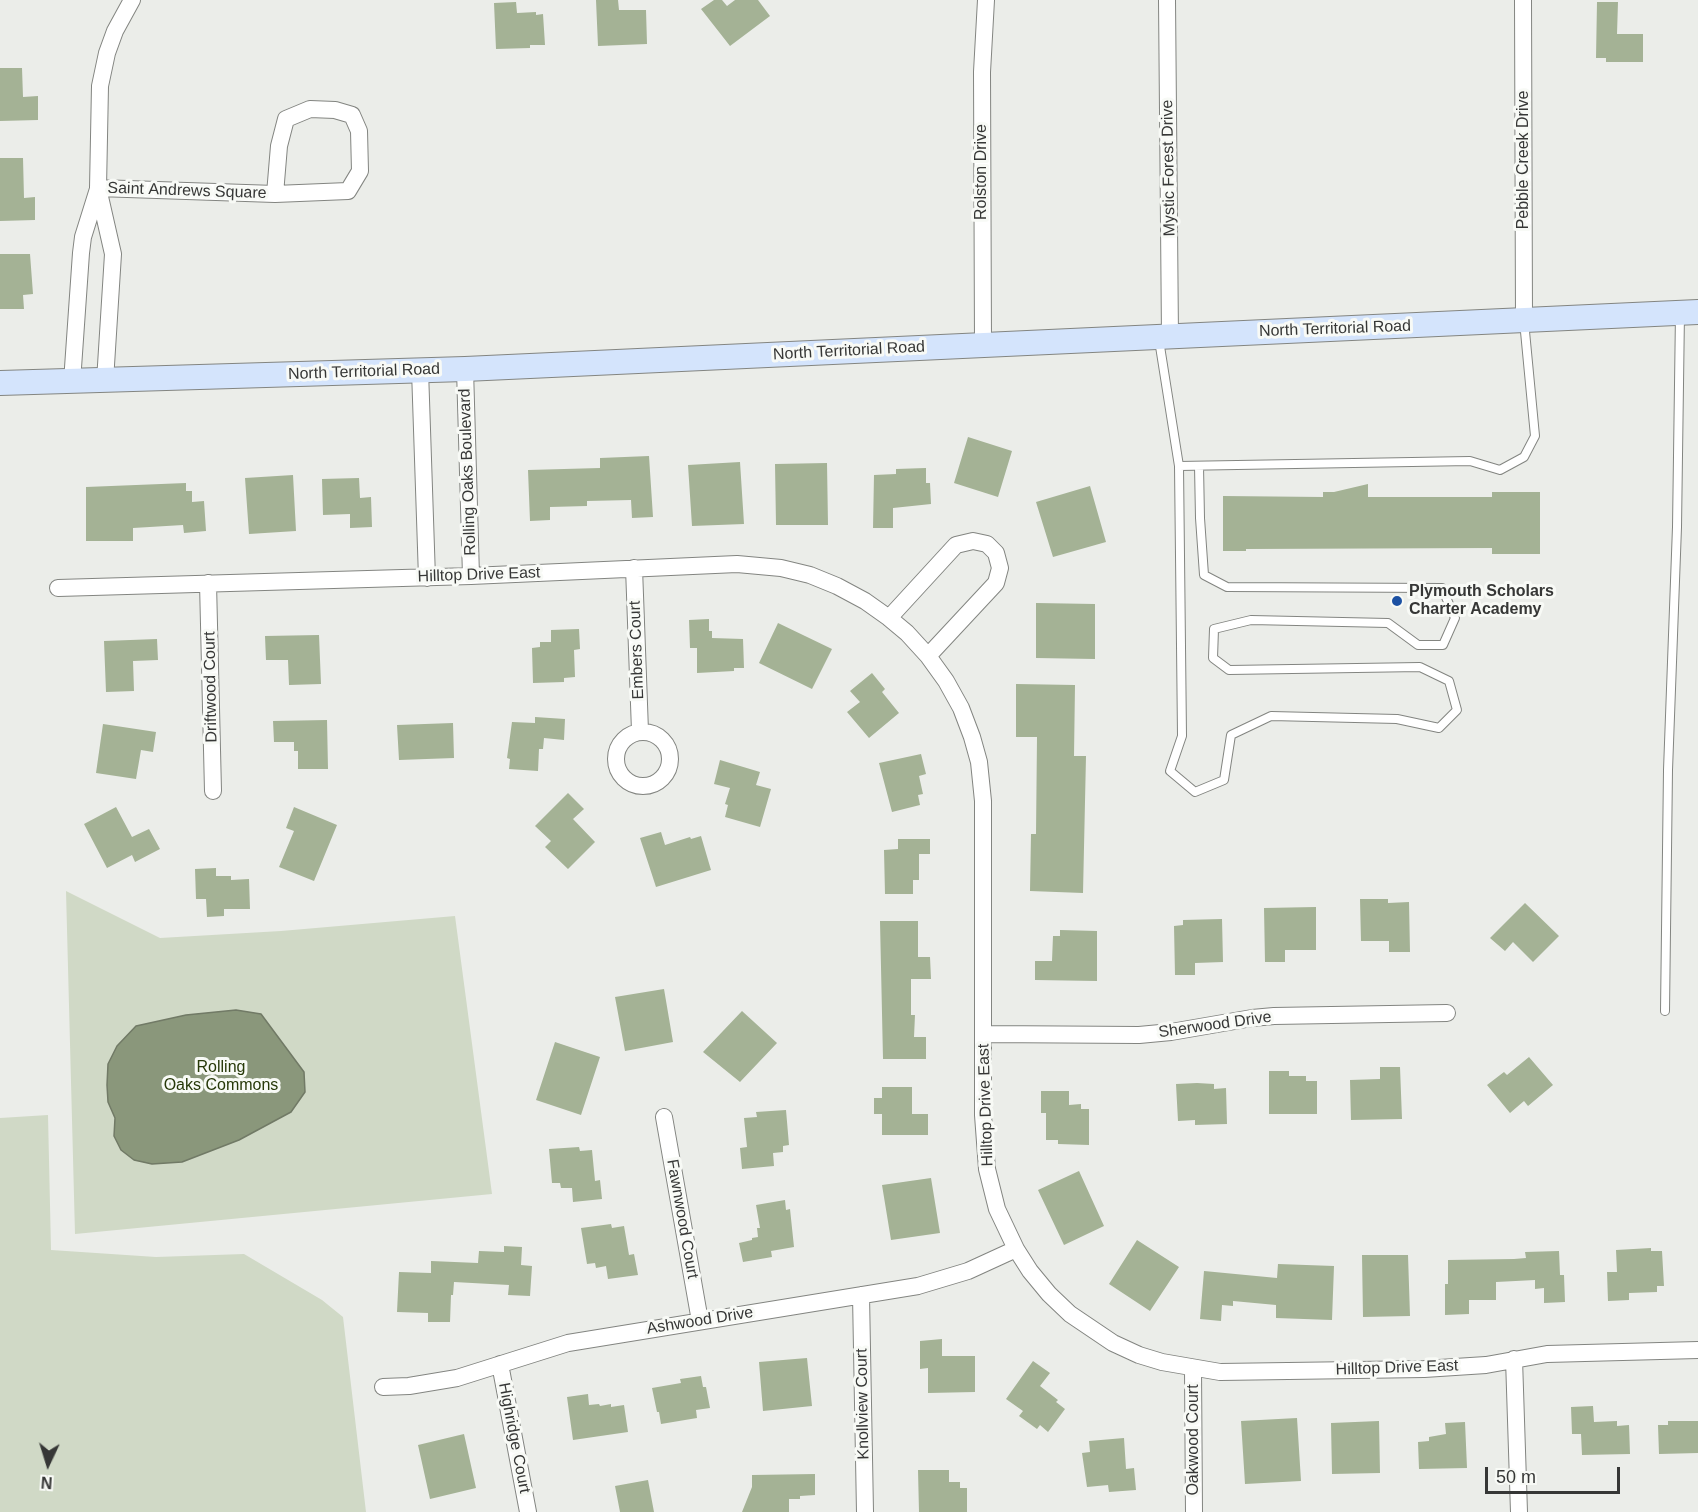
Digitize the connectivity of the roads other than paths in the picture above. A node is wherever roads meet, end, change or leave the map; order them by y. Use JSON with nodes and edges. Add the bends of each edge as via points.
{"nodes":[{"id":1,"x":132,"y":0,"type":"edge"},
{"id":2,"x":986,"y":0,"type":"edge"},
{"id":3,"x":1167,"y":0,"type":"edge"},
{"id":4,"x":1523,"y":0,"type":"edge"},
{"id":5,"x":98,"y":188,"type":"junction"},
{"id":6,"x":275,"y":194,"type":"junction"},
{"id":7,"x":1689,"y":313,"type":"edge"},
{"id":8,"x":1524,"y":321,"type":"junction"},
{"id":9,"x":1165,"y":336,"type":"junction"},
{"id":10,"x":983,"y":344,"type":"junction"},
{"id":11,"x":465,"y":369,"type":"junction"},
{"id":12,"x":420,"y":370,"type":"junction"},
{"id":13,"x":105,"y":381,"type":"junction"},
{"id":14,"x":72,"y":382,"type":"junction"},
{"id":15,"x":0,"y":383,"type":"edge"},
{"id":16,"x":1179,"y":466,"type":"junction"},
{"id":17,"x":1199,"y":466,"type":"junction"},
{"id":18,"x":634,"y":568,"type":"junction"},
{"id":19,"x":471,"y":576,"type":"junction"},
{"id":20,"x":427,"y":578,"type":"junction"},
{"id":21,"x":208,"y":583,"type":"junction"},
{"id":22,"x":58,"y":588,"type":"dead end"},
{"id":23,"x":889,"y":618,"type":"junction"},
{"id":24,"x":928,"y":656,"type":"junction"},
{"id":25,"x":640,"y":731,"type":"dead end"},
{"id":26,"x":213,"y":791,"type":"dead end"},
{"id":27,"x":1665,"y":1011,"type":"dead end"},
{"id":28,"x":1447,"y":1012,"type":"dead end"},
{"id":29,"x":984,"y":1034,"type":"junction"},
{"id":30,"x":664,"y":1117,"type":"dead end"},
{"id":31,"x":1016,"y":1249,"type":"junction"},
{"id":32,"x":861,"y":1295,"type":"junction"},
{"id":33,"x":700,"y":1321,"type":"junction"},
{"id":34,"x":1698,"y":1350,"type":"edge"},
{"id":35,"x":1514,"y":1359,"type":"junction"},
{"id":36,"x":500,"y":1364,"type":"junction"},
{"id":37,"x":1193,"y":1369,"type":"junction"},
{"id":38,"x":383,"y":1387,"type":"dead end"},
{"id":39,"x":528,"y":1512,"type":"edge"},
{"id":40,"x":865,"y":1512,"type":"edge"},
{"id":41,"x":1194,"y":1512,"type":"edge"},
{"id":42,"x":1519,"y":1512,"type":"edge"}],
"edges":[{"from":1,"to":5,"type":"street","via":[[106,53],[100,86]]},
{"from":2,"to":10,"type":"street","name":"Rolston Drive","via":[[982,72]]},
{"from":3,"to":9,"type":"street","name":"Mystic Forest Drive"},
{"from":4,"to":8,"type":"street","name":"Pebble Creek Drive"},
{"from":5,"to":6,"type":"street","name":"Saint Andrews Square"},
{"from":5,"to":13,"type":"street","via":[[113,254]]},
{"from":5,"to":14,"type":"street","via":[[83,237]]},
{"from":6,"to":6,"type":"street","name":"Saint Andrews Square","via":[[348,191],[360,171],[359,130],[352,115],[310,110],[286,118]]},
{"from":7,"to":8,"type":"main road","name":"North Territorial Road"},
{"from":7,"to":27,"type":"lane","via":[[1668,770]]},
{"from":8,"to":9,"type":"main road","name":"North Territorial Road"},
{"from":8,"to":17,"type":"lane","via":[[1535,436],[1524,457],[1500,470],[1470,461]]},
{"from":9,"to":10,"type":"main road","name":"North Territorial Road"},
{"from":9,"to":16,"type":"lane"},
{"from":10,"to":11,"type":"main road","name":"North Territorial Road"},
{"from":11,"to":12,"type":"main road","name":"North Territorial Road"},
{"from":11,"to":19,"type":"street","name":"Rolling Oaks Boulevard"},
{"from":12,"to":13,"type":"main road","name":"North Territorial Road"},
{"from":12,"to":20,"type":"street"},
{"from":13,"to":14,"type":"main road","name":"North Territorial Road"},
{"from":14,"to":15,"type":"main road","name":"North Territorial Road"},
{"from":16,"to":17,"type":"lane"},
{"from":16,"to":17,"type":"lane","via":[[1182,736],[1170,771],[1195,792],[1224,780],[1231,735],[1271,716],[1397,719],[1439,728],[1457,710],[1449,681],[1420,667],[1229,670],[1214,658],[1214,629],[1251,620],[1388,623],[1418,645],[1443,645],[1455,618],[1442,588],[1227,587],[1204,575]]},
{"from":18,"to":19,"type":"street","name":"Hilltop Drive East"},
{"from":18,"to":23,"type":"street","name":"Hilltop Drive East","via":[[737,564],[781,568],[837,586]]},
{"from":18,"to":25,"type":"street","name":"Embers Court"},
{"from":19,"to":20,"type":"street","name":"Hilltop Drive East"},
{"from":20,"to":21,"type":"street","name":"Hilltop Drive East"},
{"from":21,"to":22,"type":"street","name":"Hilltop Drive East"},
{"from":21,"to":26,"type":"street","name":"Driftwood Court"},
{"from":23,"to":24,"type":"street","name":"Hilltop Drive East"},
{"from":23,"to":24,"type":"street","via":[[956,545],[973,540],[987,544],[996,553],[1000,568],[996,583]]},
{"from":24,"to":29,"type":"street","name":"Hilltop Drive East","via":[[961,708],[979,762],[983,801]]},
{"from":28,"to":29,"type":"street","name":"Sherwood Drive","via":[[1263,1017],[1139,1035]]},
{"from":29,"to":31,"type":"street","name":"Hilltop Drive East","via":[[987,1169],[997,1209]]},
{"from":30,"to":33,"type":"street","name":"Fawnwood Court"},
{"from":31,"to":32,"type":"street","name":"Ashwood Drive","via":[[945,1279]]},
{"from":31,"to":37,"type":"street","name":"Hilltop Drive East","via":[[1049,1294],[1088,1328],[1139,1355]]},
{"from":32,"to":33,"type":"street","name":"Ashwood Drive"},
{"from":32,"to":40,"type":"street","name":"Knollview Court"},
{"from":33,"to":36,"type":"street","name":"Ashwood Drive","via":[[568,1343]]},
{"from":34,"to":35,"type":"street","name":"Hilltop Drive East","via":[[1547,1354]]},
{"from":35,"to":37,"type":"street","name":"Hilltop Drive East","via":[[1424,1369],[1246,1373]]},
{"from":35,"to":42,"type":"street"},
{"from":36,"to":38,"type":"street","name":"Ashwood Drive","via":[[437,1382]]},
{"from":36,"to":39,"type":"street","name":"Highridge Court"},
{"from":37,"to":41,"type":"street","name":"Oakwood Court"}]}
